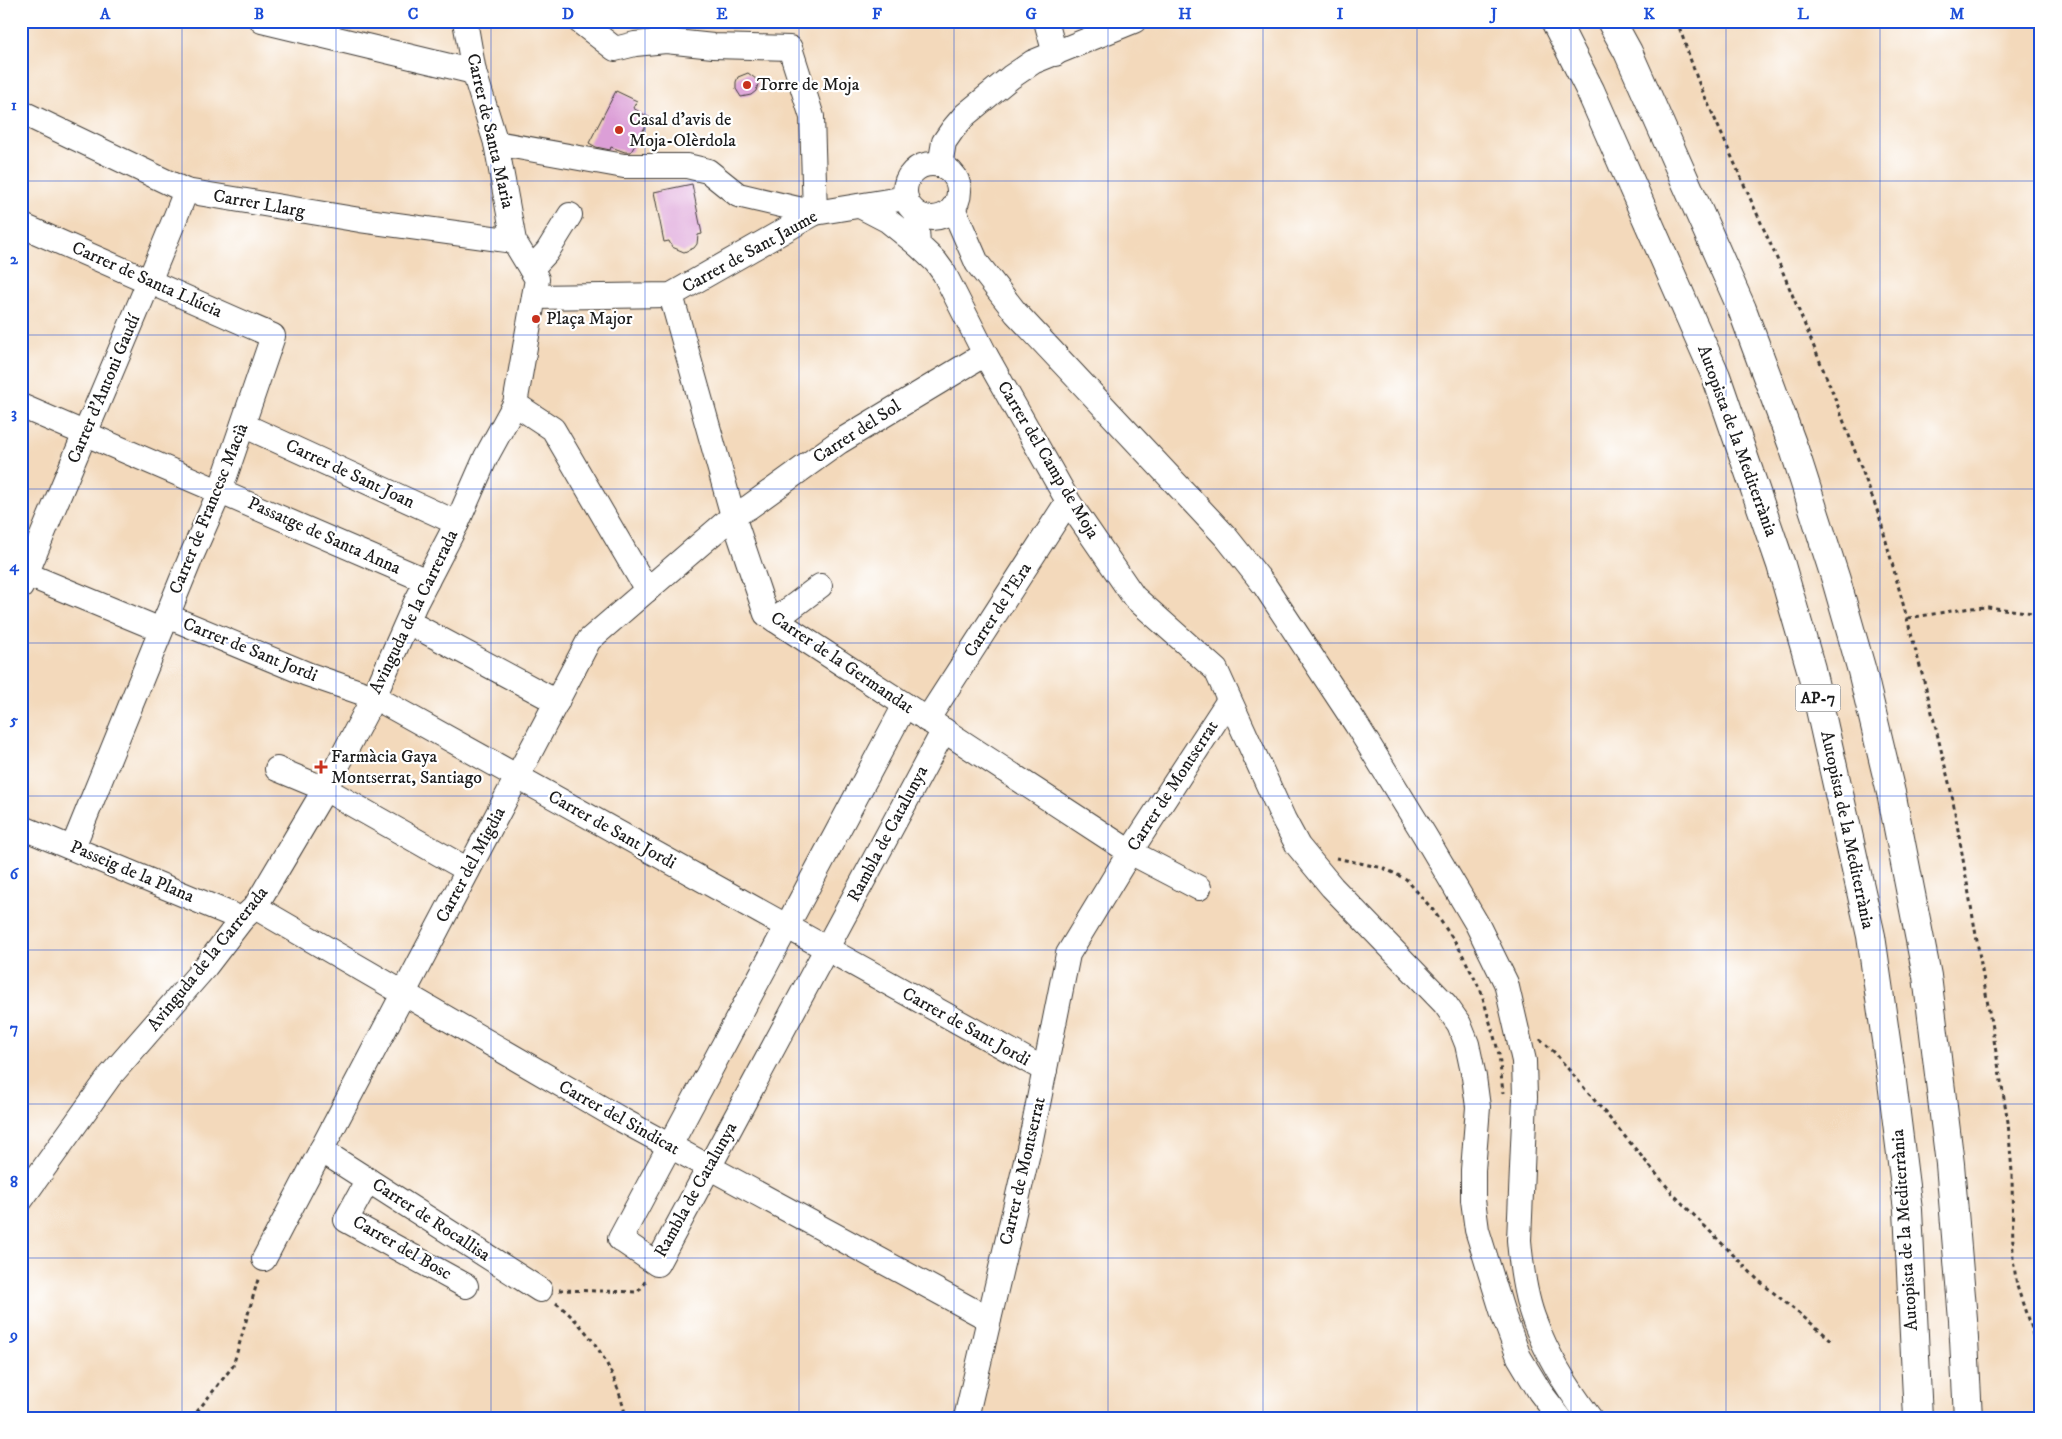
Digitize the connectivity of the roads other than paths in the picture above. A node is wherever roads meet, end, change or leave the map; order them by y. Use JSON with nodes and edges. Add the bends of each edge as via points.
{"nodes":[{"id":1,"x":262,"y":21,"type":"edge"},
{"id":2,"x":465,"y":21,"type":"edge"},
{"id":3,"x":578,"y":21,"type":"edge"},
{"id":4,"x":1046,"y":21,"type":"edge"},
{"id":5,"x":1134,"y":21,"type":"edge"},
{"id":6,"x":1555,"y":21,"type":"edge"},
{"id":7,"x":1611,"y":21,"type":"edge"},
{"id":8,"x":1055,"y":54,"type":"junction"},
{"id":9,"x":474,"y":72,"type":"junction"},
{"id":10,"x":21,"y":112,"type":"edge"},
{"id":11,"x":496,"y":143,"type":"junction"},
{"id":12,"x":940,"y":165,"type":"junction"},
{"id":13,"x":186,"y":191,"type":"junction"},
{"id":14,"x":911,"y":205,"type":"junction"},
{"id":15,"x":860,"y":206,"type":"junction"},
{"id":16,"x":953,"y":208,"type":"junction"},
{"id":17,"x":815,"y":213,"type":"junction"},
{"id":18,"x":570,"y":215,"type":"dead end"},
{"id":19,"x":21,"y":225,"type":"edge"},
{"id":20,"x":514,"y":241,"type":"junction"},
{"id":21,"x":918,"y":245,"type":"junction"},
{"id":22,"x":531,"y":270,"type":"junction"},
{"id":23,"x":150,"y":282,"type":"junction"},
{"id":24,"x":671,"y":295,"type":"junction"},
{"id":25,"x":534,"y":297,"type":"junction"},
{"id":26,"x":273,"y":336,"type":"joint"},
{"id":27,"x":986,"y":354,"type":"junction"},
{"id":28,"x":515,"y":404,"type":"junction"},
{"id":29,"x":21,"y":406,"type":"edge"},
{"id":30,"x":243,"y":425,"type":"junction"},
{"id":31,"x":84,"y":435,"type":"junction"},
{"id":32,"x":220,"y":491,"type":"junction"},
{"id":33,"x":1068,"y":500,"type":"junction"},
{"id":34,"x":733,"y":516,"type":"junction"},
{"id":35,"x":458,"y":523,"type":"junction"},
{"id":36,"x":23,"y":578,"type":"edge"},
{"id":37,"x":427,"y":582,"type":"junction"},
{"id":38,"x":820,"y":586,"type":"dead end"},
{"id":39,"x":647,"y":590,"type":"junction"},
{"id":40,"x":775,"y":620,"type":"junction"},
{"id":41,"x":408,"y":622,"type":"junction"},
{"id":42,"x":164,"y":623,"type":"junction"},
{"id":43,"x":374,"y":697,"type":"junction"},
{"id":44,"x":1229,"y":700,"type":"junction"},
{"id":45,"x":557,"y":702,"type":"junction"},
{"id":46,"x":905,"y":705,"type":"junction"},
{"id":47,"x":935,"y":725,"type":"junction"},
{"id":48,"x":276,"y":768,"type":"dead end"},
{"id":49,"x":517,"y":777,"type":"junction"},
{"id":50,"x":325,"y":788,"type":"junction"},
{"id":51,"x":21,"y":827,"type":"edge"},
{"id":52,"x":73,"y":847,"type":"junction"},
{"id":53,"x":1130,"y":852,"type":"junction"},
{"id":54,"x":468,"y":870,"type":"junction"},
{"id":55,"x":1198,"y":888,"type":"dead end"},
{"id":56,"x":248,"y":913,"type":"junction"},
{"id":57,"x":787,"y":927,"type":"junction"},
{"id":58,"x":826,"y":949,"type":"junction"},
{"id":59,"x":403,"y":994,"type":"junction"},
{"id":60,"x":1045,"y":1070,"type":"junction"},
{"id":61,"x":670,"y":1146,"type":"junction"},
{"id":62,"x":322,"y":1150,"type":"junction"},
{"id":63,"x":709,"y":1167,"type":"junction"},
{"id":64,"x":368,"y":1180,"type":"junction"},
{"id":65,"x":21,"y":1200,"type":"edge"},
{"id":66,"x":264,"y":1258,"type":"road end"},
{"id":67,"x":466,"y":1286,"type":"dead end"},
{"id":68,"x":540,"y":1290,"type":"road end"},
{"id":69,"x":989,"y":1319,"type":"junction"},
{"id":70,"x":966,"y":1418,"type":"edge"},
{"id":71,"x":1560,"y":1418,"type":"edge"},
{"id":72,"x":1590,"y":1418,"type":"edge"},
{"id":73,"x":1918,"y":1418,"type":"edge"},
{"id":74,"x":1968,"y":1418,"type":"edge"}],
"edges":[{"from":1,"to":9,"type":"street"},
{"from":2,"to":9,"type":"street","name":"Carrer de Santa Maria"},
{"from":3,"to":17,"type":"street","via":[[615,49],[666,41],[790,48],[812,117]]},
{"from":4,"to":8,"type":"street"},
{"from":5,"to":8,"type":"street"},
{"from":6,"to":73,"type":"highway","name":"Autopista de la Mediterrània","number":"AP-7","via":[[1590,90],[1716,376],[1781,565],[1811,669],[1871,936],[1892,1082],[1908,1210]]},
{"from":7,"to":74,"type":"highway","number":"AP-7","via":[[1628,52],[1742,309],[1794,449],[1862,671],[1892,797],[1927,976],[1950,1164]]},
{"from":8,"to":12,"type":"street","via":[[1032,62],[965,115],[944,142]]},
{"from":9,"to":11,"type":"street","name":"Carrer de Santa Maria"},
{"from":10,"to":13,"type":"street","name":"Carrer Llarg"},
{"from":11,"to":17,"type":"street","via":[[624,166],[687,166],[708,171],[738,195]]},
{"from":11,"to":20,"type":"street","name":"Carrer de Santa Maria"},
{"from":12,"to":14,"type":"street","via":[[916,169],[907,181]]},
{"from":12,"to":16,"type":"street","via":[[948,169],[958,183],[958,200]]},
{"from":13,"to":20,"type":"street","name":"Carrer Llarg"},
{"from":13,"to":23,"type":"street","name":"Carrer d'Antoni Gaudí"},
{"from":14,"to":15,"type":"street","name":"Carrer de Sant Jaume"},
{"from":14,"to":16,"type":"street","via":[[932,218],[947,214]]},
{"from":14,"to":21,"type":"street"},
{"from":15,"to":17,"type":"street","name":"Carrer de Sant Jaume"},
{"from":15,"to":21,"type":"street","name":"Carrer del Camp de Moja","via":[[887,220]]},
{"from":16,"to":72,"type":"street","via":[[977,262],[1016,313],[1226,537],[1265,586],[1371,748],[1477,924],[1506,983],[1524,1061],[1519,1215],[1521,1262],[1534,1321],[1567,1387]]},
{"from":17,"to":24,"type":"street","name":"Carrer de Sant Jaume"},
{"from":18,"to":22,"type":"street","via":[[547,252]]},
{"from":19,"to":23,"type":"street","name":"Carrer de Santa Llúcia"},
{"from":20,"to":22,"type":"street"},
{"from":21,"to":27,"type":"street","name":"Carrer del Camp de Moja","via":[[944,273]]},
{"from":22,"to":25,"type":"street","via":[[537,279]]},
{"from":23,"to":26,"type":"street","name":"Carrer de Santa Llúcia"},
{"from":23,"to":31,"type":"street","name":"Carrer d'Antoni Gaudí"},
{"from":24,"to":25,"type":"street","name":"Carrer de Sant Jaume"},
{"from":24,"to":34,"type":"street","name":"Carrer de la Germandat"},
{"from":25,"to":28,"type":"street"},
{"from":26,"to":30,"type":"street","name":"Carrer de Francesc Macià"},
{"from":27,"to":33,"type":"street","name":"Carrer del Camp de Moja"},
{"from":27,"to":34,"type":"street","name":"Carrer del Sol","via":[[839,442]]},
{"from":28,"to":35,"type":"street","name":"Avinguda de la Carrerada","via":[[486,457]]},
{"from":28,"to":39,"type":"street","via":[[553,429]]},
{"from":29,"to":31,"type":"street","name":"Passatge de Santa Anna"},
{"from":30,"to":32,"type":"street","name":"Carrer de Francesc Macià"},
{"from":30,"to":35,"type":"street","name":"Carrer de Sant Joan"},
{"from":31,"to":32,"type":"street","name":"Passatge de Santa Anna"},
{"from":31,"to":36,"type":"street","name":"Carrer d'Antoni Gaudí"},
{"from":32,"to":37,"type":"street","name":"Passatge de Santa Anna"},
{"from":32,"to":42,"type":"street","name":"Carrer de Francesc Macià"},
{"from":33,"to":44,"type":"street","name":"Carrer del Camp de Moja","via":[[1134,597],[1216,670]]},
{"from":33,"to":47,"type":"street","name":"Carrer de l'Era"},
{"from":34,"to":39,"type":"street","name":"Carrer del Migdia"},
{"from":34,"to":40,"type":"street","name":"Carrer de la Germandat","via":[[766,614]]},
{"from":35,"to":37,"type":"street","name":"Avinguda de la Carrerada"},
{"from":36,"to":42,"type":"street","name":"Carrer de Sant Jordi"},
{"from":37,"to":41,"type":"street","name":"Avinguda de la Carrerada"},
{"from":38,"to":40,"type":"street"},
{"from":39,"to":45,"type":"street","name":"Carrer del Migdia","via":[[589,640]]},
{"from":40,"to":46,"type":"street","name":"Carrer de la Germandat"},
{"from":41,"to":43,"type":"street","name":"Avinguda de la Carrerada"},
{"from":41,"to":45,"type":"street"},
{"from":42,"to":43,"type":"street","name":"Carrer de Sant Jordi"},
{"from":42,"to":52,"type":"street","name":"Carrer de Francesc Macià"},
{"from":43,"to":49,"type":"street","name":"Carrer de Sant Jordi"},
{"from":43,"to":50,"type":"street","name":"Avinguda de la Carrerada"},
{"from":44,"to":53,"type":"street","name":"Carrer de Montserrat"},
{"from":44,"to":71,"type":"street","name":"Carrer del Camp de Moja","via":[[1298,846],[1445,1004],[1459,1024],[1467,1044],[1478,1107],[1473,1170],[1477,1230],[1520,1357]]},
{"from":45,"to":49,"type":"street","name":"Carrer del Migdia"},
{"from":46,"to":47,"type":"street","name":"Carrer de la Germandat"},
{"from":46,"to":57,"type":"street","name":"Rambla de Catalunya"},
{"from":47,"to":53,"type":"street","name":"Carrer de la Germandat"},
{"from":47,"to":58,"type":"street","name":"Rambla de Catalunya"},
{"from":48,"to":50,"type":"street"},
{"from":49,"to":54,"type":"street","name":"Carrer del Migdia"},
{"from":49,"to":57,"type":"street","name":"Carrer de Sant Jordi"},
{"from":50,"to":54,"type":"street"},
{"from":50,"to":56,"type":"street","name":"Avinguda de la Carrerada"},
{"from":51,"to":52,"type":"street","name":"Passeig de la Plana"},
{"from":52,"to":56,"type":"street","name":"Passeig de la Plana"},
{"from":53,"to":55,"type":"street","name":"Carrer de la Germandat"},
{"from":53,"to":60,"type":"street","name":"Carrer de Montserrat","via":[[1068,954]]},
{"from":54,"to":59,"type":"street","name":"Carrer del Migdia"},
{"from":56,"to":59,"type":"street","name":"Carrer del Sindicat"},
{"from":56,"to":65,"type":"street","name":"Avinguda de la Carrerada","via":[[110,1076]]},
{"from":57,"to":58,"type":"street","name":"Carrer de Sant Jordi"},
{"from":57,"to":61,"type":"street","name":"Rambla de Catalunya"},
{"from":58,"to":60,"type":"street","name":"Carrer de Sant Jordi"},
{"from":58,"to":63,"type":"street","name":"Rambla de Catalunya"},
{"from":59,"to":61,"type":"street","name":"Carrer del Sindicat"},
{"from":59,"to":62,"type":"street","name":"Carrer del Migdia"},
{"from":60,"to":69,"type":"street","name":"Carrer de Montserrat"},
{"from":61,"to":63,"type":"street","name":"Carrer del Sindicat"},
{"from":61,"to":63,"type":"street","name":"Rambla de Catalunya","via":[[620,1239],[657,1264]]},
{"from":62,"to":64,"type":"street","name":"Carrer de Rocallisa"},
{"from":62,"to":66,"type":"street","name":"Carrer del Migdia"},
{"from":63,"to":69,"type":"street","name":"Carrer del Sindicat"},
{"from":64,"to":67,"type":"street","name":"Carrer del Bosc","via":[[346,1220]]},
{"from":64,"to":68,"type":"street","name":"Carrer de Rocallisa"},
{"from":69,"to":70,"type":"street","name":"Carrer de Montserrat"}]}
